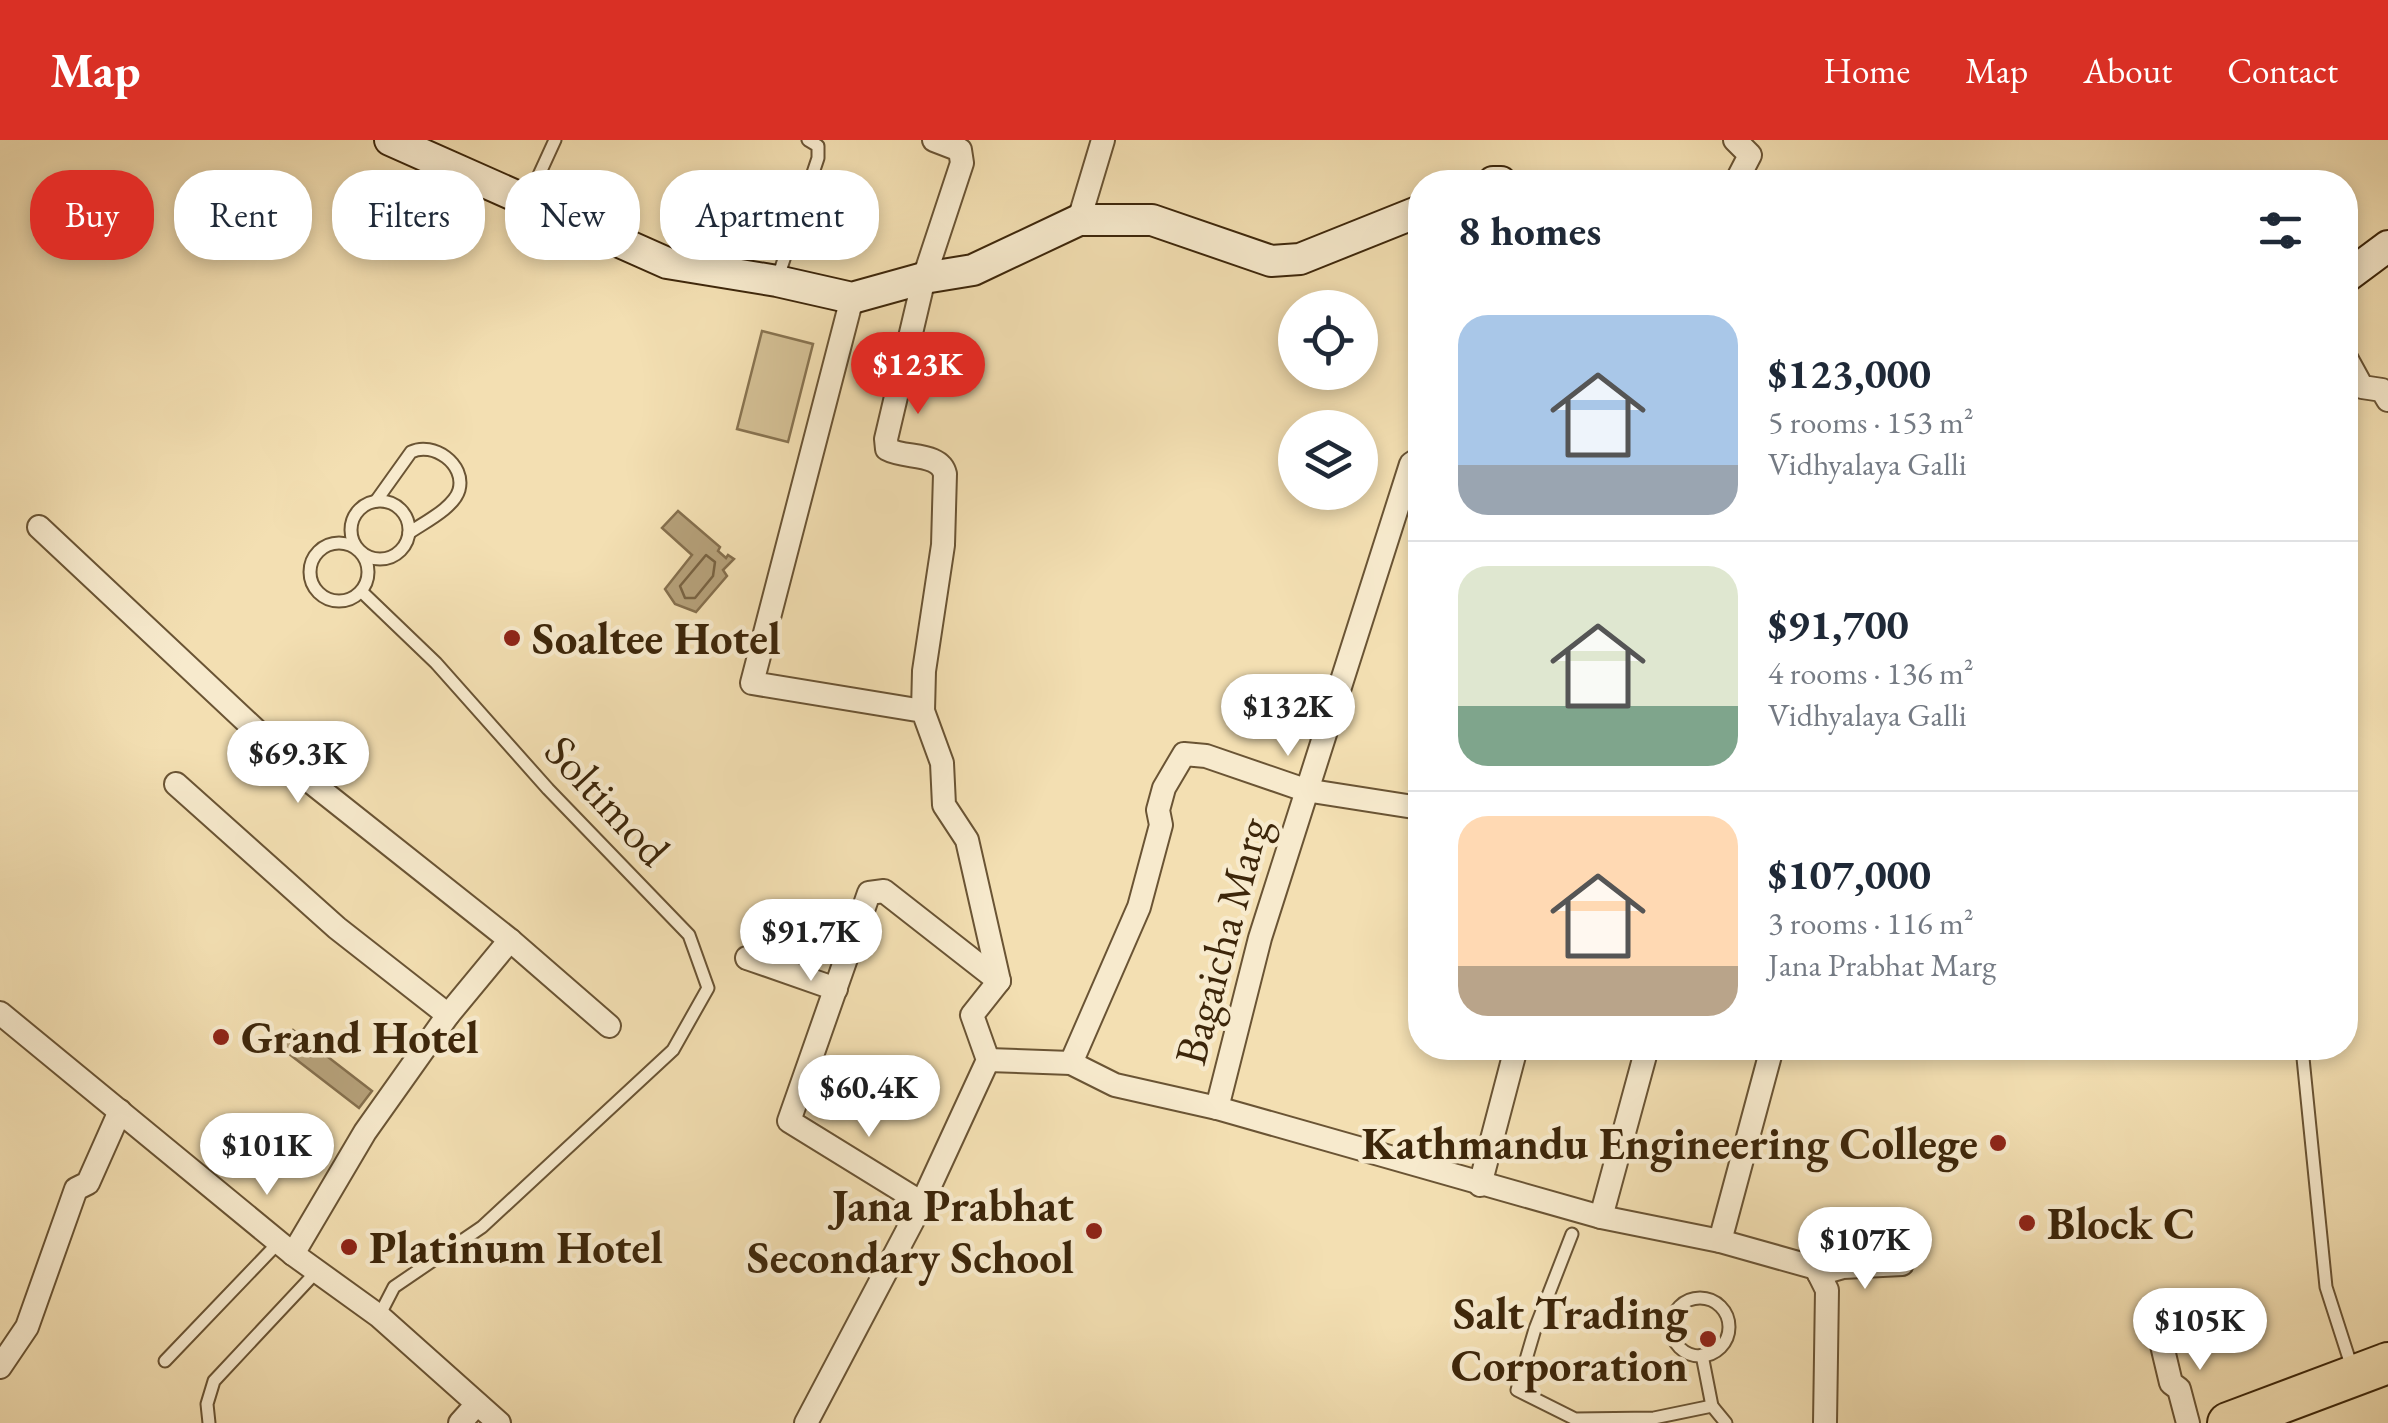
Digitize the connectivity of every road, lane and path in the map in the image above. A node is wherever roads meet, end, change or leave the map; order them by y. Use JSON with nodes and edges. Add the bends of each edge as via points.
{"nodes":[{"id":1,"x":390,"y":140,"type":"edge"},
{"id":2,"x":556,"y":140,"type":"edge"},
{"id":3,"x":808,"y":140,"type":"edge"},
{"id":4,"x":934,"y":140,"type":"edge"},
{"id":5,"x":1104,"y":140,"type":"edge"},
{"id":6,"x":1735,"y":140,"type":"edge"},
{"id":7,"x":542,"y":170,"type":"edge"},
{"id":8,"x":1742,"y":170,"type":"edge"},
{"id":9,"x":505,"y":189,"type":"edge"},
{"id":10,"x":1408,"y":216,"type":"edge"},
{"id":11,"x":1078,"y":220,"type":"junction"},
{"id":12,"x":2388,"y":246,"type":"edge"},
{"id":13,"x":640,"y":251,"type":"edge"},
{"id":14,"x":2358,"y":268,"type":"edge"},
{"id":15,"x":924,"y":278,"type":"junction"},
{"id":16,"x":777,"y":281,"type":"junction"},
{"id":17,"x":852,"y":298,"type":"junction"},
{"id":18,"x":2358,"y":380,"type":"edge"},
{"id":19,"x":2388,"y":400,"type":"edge"},
{"id":20,"x":1408,"y":473,"type":"edge"},
{"id":21,"x":376,"y":501,"type":"junction"},
{"id":22,"x":39,"y":527,"type":"dead end"},
{"id":23,"x":409,"y":533,"type":"junction"},
{"id":24,"x":359,"y":550,"type":"junction"},
{"id":25,"x":362,"y":592,"type":"junction"},
{"id":26,"x":923,"y":711,"type":"junction"},
{"id":27,"x":176,"y":784,"type":"dead end"},
{"id":28,"x":1305,"y":790,"type":"junction"},
{"id":29,"x":1408,"y":806,"type":"edge"},
{"id":30,"x":510,"y":940,"type":"junction"},
{"id":31,"x":747,"y":958,"type":"dead end"},
{"id":32,"x":999,"y":981,"type":"junction"},
{"id":33,"x":836,"y":989,"type":"junction"},
{"id":34,"x":0,"y":1013,"type":"edge"},
{"id":35,"x":448,"y":1015,"type":"junction"},
{"id":36,"x":608,"y":1026,"type":"dead end"},
{"id":37,"x":988,"y":1060,"type":"junction"},
{"id":38,"x":1513,"y":1060,"type":"edge"},
{"id":39,"x":1644,"y":1060,"type":"edge"},
{"id":40,"x":1769,"y":1060,"type":"edge"},
{"id":41,"x":2303,"y":1060,"type":"edge"},
{"id":42,"x":1071,"y":1063,"type":"junction"},
{"id":43,"x":1217,"y":1108,"type":"junction"},
{"id":44,"x":120,"y":1110,"type":"junction"},
{"id":45,"x":1480,"y":1185,"type":"junction"},
{"id":46,"x":922,"y":1203,"type":"junction"},
{"id":47,"x":1601,"y":1217,"type":"junction"},
{"id":48,"x":1572,"y":1234,"type":"dead end"},
{"id":49,"x":1720,"y":1241,"type":"junction"},
{"id":50,"x":286,"y":1248,"type":"junction"},
{"id":51,"x":1902,"y":1264,"type":"dead end"},
{"id":52,"x":317,"y":1271,"type":"junction"},
{"id":53,"x":1819,"y":1274,"type":"junction"},
{"id":54,"x":379,"y":1316,"type":"junction"},
{"id":55,"x":2160,"y":1337,"type":"dead end"},
{"id":56,"x":1702,"y":1356,"type":"junction"},
{"id":57,"x":165,"y":1361,"type":"dead end"},
{"id":58,"x":0,"y":1366,"type":"edge"},
{"id":59,"x":2371,"y":1370,"type":"edge"},
{"id":60,"x":478,"y":1404,"type":"junction"},
{"id":61,"x":1712,"y":1406,"type":"junction"},
{"id":62,"x":2249,"y":1419,"type":"edge"},
{"id":63,"x":209,"y":1423,"type":"edge"},
{"id":64,"x":460,"y":1423,"type":"edge"},
{"id":65,"x":498,"y":1423,"type":"edge"},
{"id":66,"x":806,"y":1423,"type":"edge"},
{"id":67,"x":1726,"y":1423,"type":"edge"},
{"id":68,"x":1825,"y":1423,"type":"edge"},
{"id":69,"x":2188,"y":1423,"type":"edge"}],
"edges":[{"from":1,"to":9,"type":"street"},
{"from":2,"to":7,"type":"lane"},
{"from":3,"to":16,"type":"lane","via":[[818,146],[818,158]]},
{"from":4,"to":15,"type":"street","via":[[960,150],[962,162]]},
{"from":5,"to":11,"type":"street"},
{"from":6,"to":8,"type":"street","via":[[1750,155]]},
{"from":10,"to":11,"type":"street","via":[[1300,259],[1271,261],[1152,220]]},
{"from":11,"to":15,"type":"street","via":[[972,270]]},
{"from":12,"to":14,"type":"street"},
{"from":13,"to":16,"type":"street","via":[[667,263]]},
{"from":15,"to":17,"type":"street"},
{"from":15,"to":26,"type":"street","via":[[886,440],[899,456],[944,466],[943,544]]},
{"from":16,"to":17,"type":"street"},
{"from":17,"to":26,"type":"street","via":[[752,683]]},
{"from":18,"to":19,"type":"street","via":[[2362,388],[2382,390]]},
{"from":20,"to":28,"type":"street","name":"Bagaicha Marg"},
{"from":21,"to":23,"type":"lane","via":[[400,509]]},
{"from":21,"to":23,"type":"lane","via":[[411,452],[427,448],[449,459],[459,492]]},
{"from":21,"to":24,"type":"lane","via":[[360,509],[352,524]]},
{"from":22,"to":30,"type":"street","via":[[312,783]]},
{"from":23,"to":24,"type":"lane","via":[[402,550],[385,558]]},
{"from":24,"to":25,"type":"lane","via":[[368,566]]},
{"from":24,"to":25,"type":"lane","via":[[343,543],[326,546],[313,560],[311,578],[328,598],[346,600]]},
{"from":25,"to":54,"type":"lane","name":"Soltimod","via":[[436,662],[689,935],[708,988],[673,1050],[482,1227],[394,1287]]},
{"from":26,"to":32,"type":"street","via":[[942,763],[944,805],[967,840]]},
{"from":27,"to":35,"type":"street","via":[[337,928]]},
{"from":28,"to":29,"type":"street"},
{"from":28,"to":42,"type":"street","via":[[1184,754],[1164,788],[1138,907]]},
{"from":28,"to":43,"type":"street","name":"Bagaicha Marg"},
{"from":30,"to":35,"type":"street"},
{"from":30,"to":36,"type":"street"},
{"from":31,"to":33,"type":"street"},
{"from":32,"to":33,"type":"street","via":[[876,890],[869,893]]},
{"from":32,"to":37,"type":"street","via":[[972,1015]]},
{"from":33,"to":46,"type":"street","via":[[789,1122]]},
{"from":34,"to":44,"type":"street"},
{"from":35,"to":50,"type":"street"},
{"from":37,"to":42,"type":"street"},
{"from":37,"to":46,"type":"street"},
{"from":38,"to":45,"type":"street"},
{"from":39,"to":47,"type":"street"},
{"from":40,"to":49,"type":"street"},
{"from":41,"to":59,"type":"lane","via":[[2326,1286]]},
{"from":42,"to":43,"type":"street","via":[[1116,1085]]},
{"from":43,"to":45,"type":"street"},
{"from":44,"to":50,"type":"street"},
{"from":44,"to":58,"type":"street","via":[[88,1183],[76,1188],[28,1327]]},
{"from":45,"to":47,"type":"street"},
{"from":46,"to":66,"type":"street"},
{"from":47,"to":49,"type":"street"},
{"from":48,"to":61,"type":"lane","via":[[1517,1390],[1574,1419],[1654,1418]]},
{"from":49,"to":53,"type":"street"},
{"from":50,"to":52,"type":"street"},
{"from":50,"to":57,"type":"lane"},
{"from":51,"to":53,"type":"street","via":[[1842,1266]]},
{"from":52,"to":54,"type":"street"},
{"from":52,"to":63,"type":"lane","via":[[214,1382]]},
{"from":53,"to":68,"type":"street","via":[[1827,1290]]},
{"from":54,"to":60,"type":"street"},
{"from":55,"to":69,"type":"street"},
{"from":56,"to":56,"type":"lane","via":[[1677,1344],[1672,1325],[1679,1308],[1701,1298],[1723,1309],[1729,1325],[1720,1348]]},
{"from":56,"to":61,"type":"lane"},
{"from":59,"to":62,"type":"highway"},
{"from":60,"to":64,"type":"street"},
{"from":60,"to":65,"type":"street"},
{"from":61,"to":67,"type":"lane"}]}
